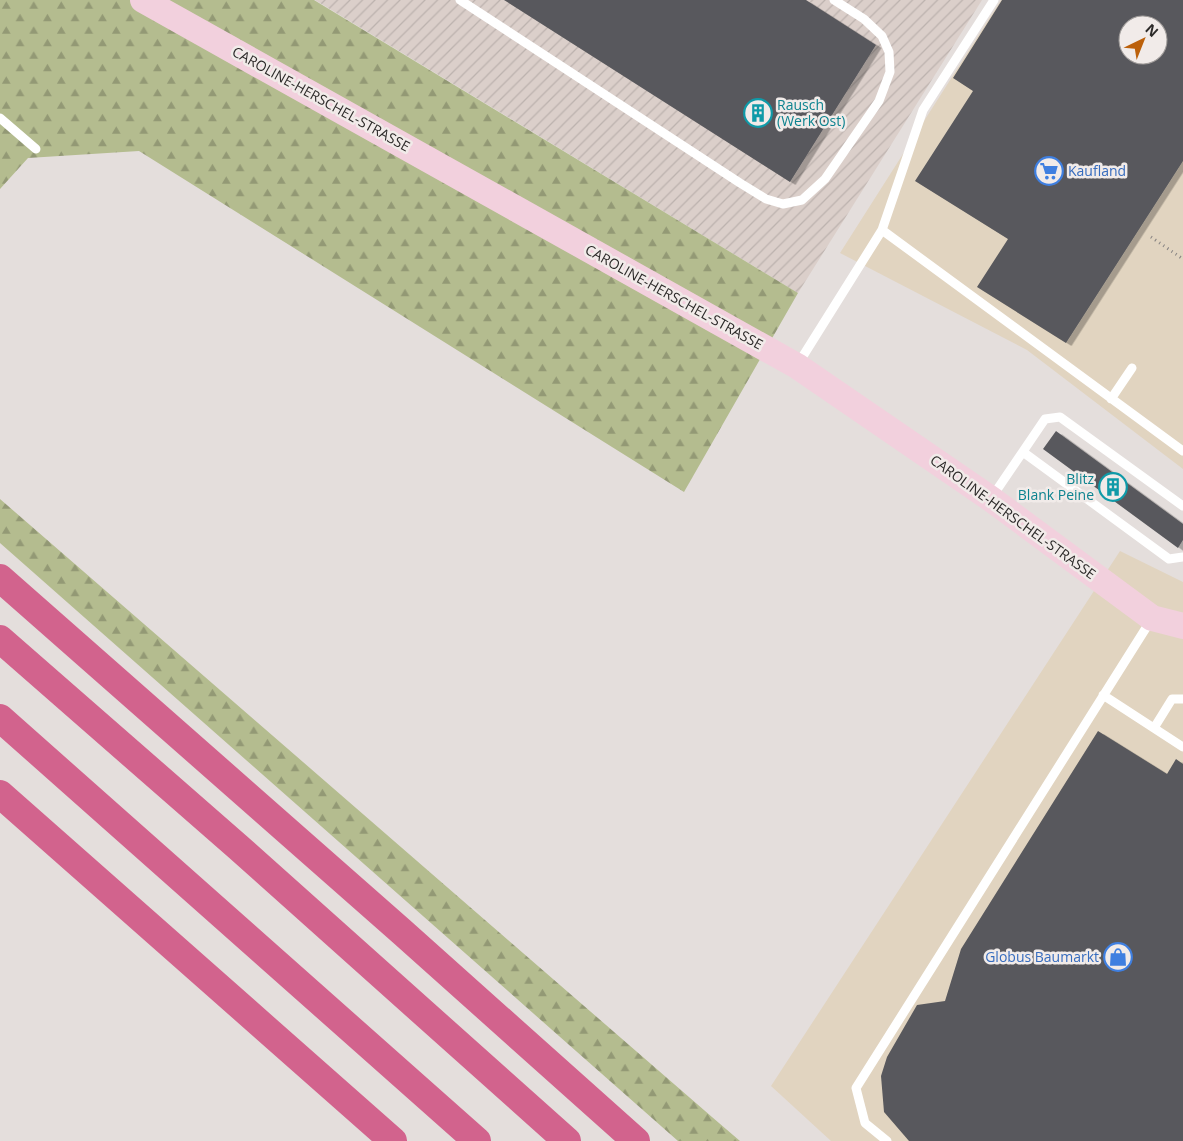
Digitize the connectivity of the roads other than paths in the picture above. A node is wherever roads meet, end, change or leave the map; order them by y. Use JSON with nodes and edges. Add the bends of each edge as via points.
{"nodes":[{"id":1,"x":143,"y":0,"type":"edge"},
{"id":2,"x":460,"y":0,"type":"edge"},
{"id":3,"x":834,"y":0,"type":"edge"},
{"id":4,"x":994,"y":0,"type":"edge"},
{"id":5,"x":0,"y":118,"type":"edge"},
{"id":6,"x":36,"y":150,"type":"dead end"},
{"id":7,"x":882,"y":230,"type":"junction"},
{"id":8,"x":796,"y":366,"type":"junction"},
{"id":9,"x":1132,"y":368,"type":"dead end"},
{"id":10,"x":1110,"y":399,"type":"junction"},
{"id":11,"x":1183,"y":451,"type":"edge"},
{"id":12,"x":1023,"y":452,"type":"junction"},
{"id":13,"x":991,"y":499,"type":"junction"},
{"id":14,"x":1183,"y":506,"type":"edge"},
{"id":15,"x":1183,"y":556,"type":"edge"},
{"id":16,"x":0,"y":578,"type":"edge"},
{"id":17,"x":1152,"y":618,"type":"junction"},
{"id":18,"x":1183,"y":626,"type":"edge"},
{"id":19,"x":0,"y":639,"type":"edge"},
{"id":20,"x":1104,"y":695,"type":"junction"},
{"id":21,"x":1183,"y":699,"type":"edge"},
{"id":22,"x":0,"y":718,"type":"edge"},
{"id":23,"x":1154,"y":728,"type":"junction"},
{"id":24,"x":1183,"y":747,"type":"edge"},
{"id":25,"x":0,"y":794,"type":"edge"},
{"id":26,"x":393,"y":1141,"type":"edge"},
{"id":27,"x":477,"y":1141,"type":"edge"},
{"id":28,"x":566,"y":1141,"type":"edge"},
{"id":29,"x":636,"y":1141,"type":"edge"},
{"id":30,"x":887,"y":1141,"type":"edge"}],
"edges":[{"from":1,"to":8,"type":"street","name":"CAROLINE-HERSCHEL-STRASSE"},
{"from":2,"to":3,"type":"lane","via":[[740,183],[766,199],[783,204],[802,200],[825,179],[879,101],[890,72],[889,52],[882,36],[864,19]]},
{"from":4,"to":7,"type":"lane","via":[[923,110]]},
{"from":5,"to":6,"type":"lane"},
{"from":7,"to":8,"type":"lane"},
{"from":7,"to":10,"type":"lane"},
{"from":8,"to":13,"type":"street","name":"CAROLINE-HERSCHEL-STRASSE"},
{"from":9,"to":10,"type":"lane"},
{"from":10,"to":11,"type":"lane"},
{"from":12,"to":13,"type":"lane"},
{"from":12,"to":14,"type":"lane","via":[[1045,419],[1060,417]]},
{"from":12,"to":15,"type":"lane","via":[[1169,558]]},
{"from":13,"to":17,"type":"street","name":"CAROLINE-HERSCHEL-STRASSE"},
{"from":16,"to":29,"type":"highway"},
{"from":17,"to":18,"type":"street","name":"CAROLINE-HERSCHEL-STRASSE"},
{"from":17,"to":20,"type":"lane"},
{"from":19,"to":28,"type":"highway"},
{"from":20,"to":23,"type":"lane"},
{"from":20,"to":30,"type":"lane","via":[[856,1088],[865,1122]]},
{"from":21,"to":23,"type":"lane","via":[[1172,699]]},
{"from":22,"to":27,"type":"highway"},
{"from":23,"to":24,"type":"lane"},
{"from":25,"to":26,"type":"highway"}]}
